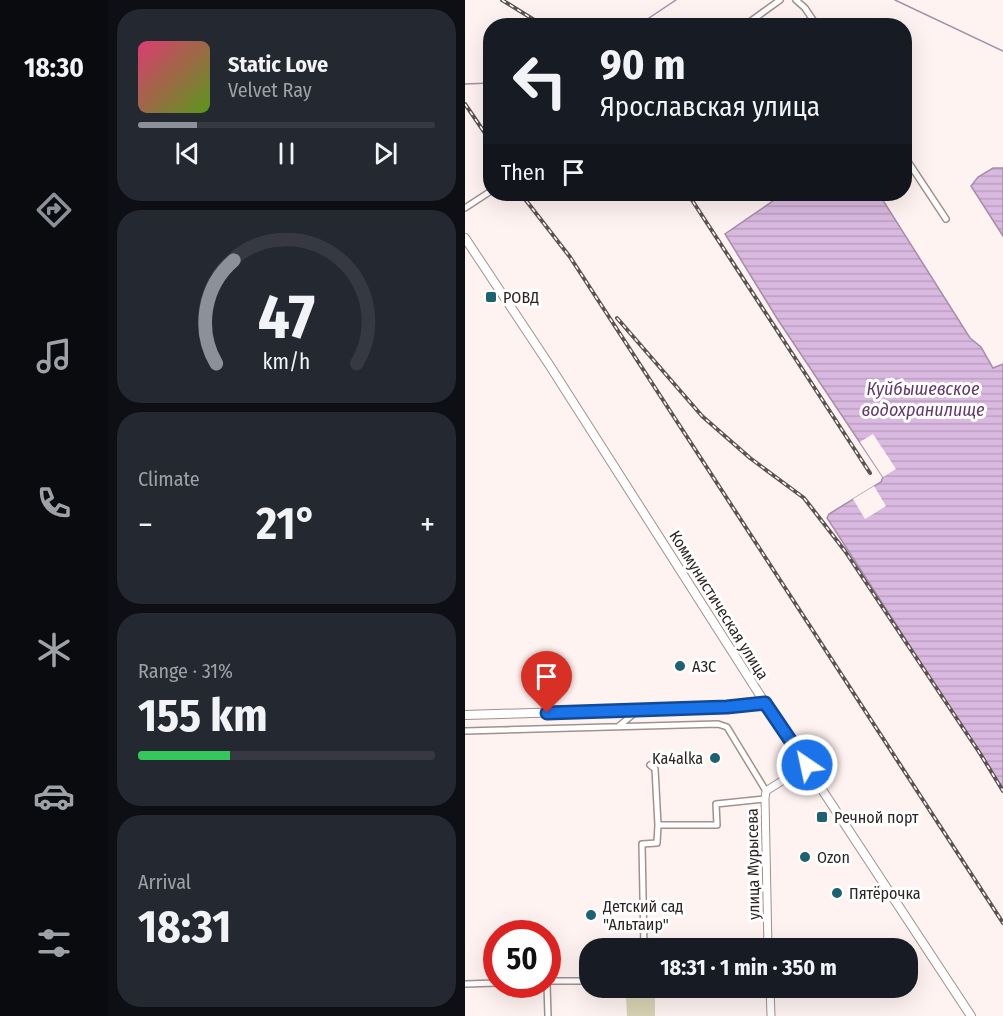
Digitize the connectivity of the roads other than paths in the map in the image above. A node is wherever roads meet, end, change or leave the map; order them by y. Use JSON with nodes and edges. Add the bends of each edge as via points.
{"nodes":[{"id":1,"x":780,"y":0,"type":"edge"},
{"id":2,"x":796,"y":0,"type":"edge"},
{"id":3,"x":755,"y":18,"type":"edge"},
{"id":4,"x":812,"y":18,"type":"edge"},
{"id":5,"x":912,"y":168,"type":"edge"},
{"id":6,"x":483,"y":196,"type":"edge"},
{"id":7,"x":465,"y":208,"type":"edge"},
{"id":8,"x":946,"y":219,"type":"dead end"},
{"id":9,"x":465,"y":238,"type":"edge"},
{"id":10,"x":765,"y":703,"type":"junction"},
{"id":11,"x":638,"y":710,"type":"junction"},
{"id":12,"x":465,"y":715,"type":"edge"},
{"id":13,"x":617,"y":727,"type":"junction"},
{"id":14,"x":465,"y":731,"type":"edge"},
{"id":15,"x":650,"y":765,"type":"dead end"},
{"id":16,"x":807,"y":765,"type":"junction"},
{"id":17,"x":765,"y":795,"type":"junction"},
{"id":18,"x":658,"y":825,"type":"junction"},
{"id":19,"x":644,"y":938,"type":"edge"},
{"id":20,"x":768,"y":938,"type":"edge"},
{"id":21,"x":579,"y":981,"type":"edge"},
{"id":22,"x":561,"y":982,"type":"edge"},
{"id":23,"x":483,"y":983,"type":"edge"},
{"id":24,"x":465,"y":984,"type":"edge"},
{"id":25,"x":547,"y":998,"type":"edge"},
{"id":26,"x":770,"y":998,"type":"edge"},
{"id":27,"x":548,"y":1016,"type":"edge"},
{"id":28,"x":771,"y":1016,"type":"edge"},
{"id":29,"x":971,"y":1016,"type":"edge"}],
"edges":[{"from":1,"to":3,"type":"street"},
{"from":2,"to":4,"type":"street"},
{"from":5,"to":8,"type":"street"},
{"from":6,"to":7,"type":"street"},
{"from":9,"to":10,"type":"main road","name":"Коммунистическая улица"},
{"from":10,"to":11,"type":"main road"},
{"from":10,"to":16,"type":"main road","name":"Коммунистическая улица"},
{"from":11,"to":12,"type":"main road"},
{"from":11,"to":13,"type":"street"},
{"from":13,"to":14,"type":"street"},
{"from":13,"to":17,"type":"street","via":[[727,727]]},
{"from":15,"to":18,"type":"street","via":[[655,769]]},
{"from":16,"to":17,"type":"street","name":"улица Мурысева"},
{"from":16,"to":29,"type":"main road","name":"Коммунистическая улица"},
{"from":17,"to":18,"type":"street","via":[[716,804],[717,825]]},
{"from":17,"to":20,"type":"street","name":"улица Мурысева"},
{"from":18,"to":19,"type":"street","via":[[657,843],[642,844]]},
{"from":21,"to":22,"type":"street"},
{"from":23,"to":24,"type":"street"},
{"from":25,"to":27,"type":"street"},
{"from":26,"to":28,"type":"street"}]}
